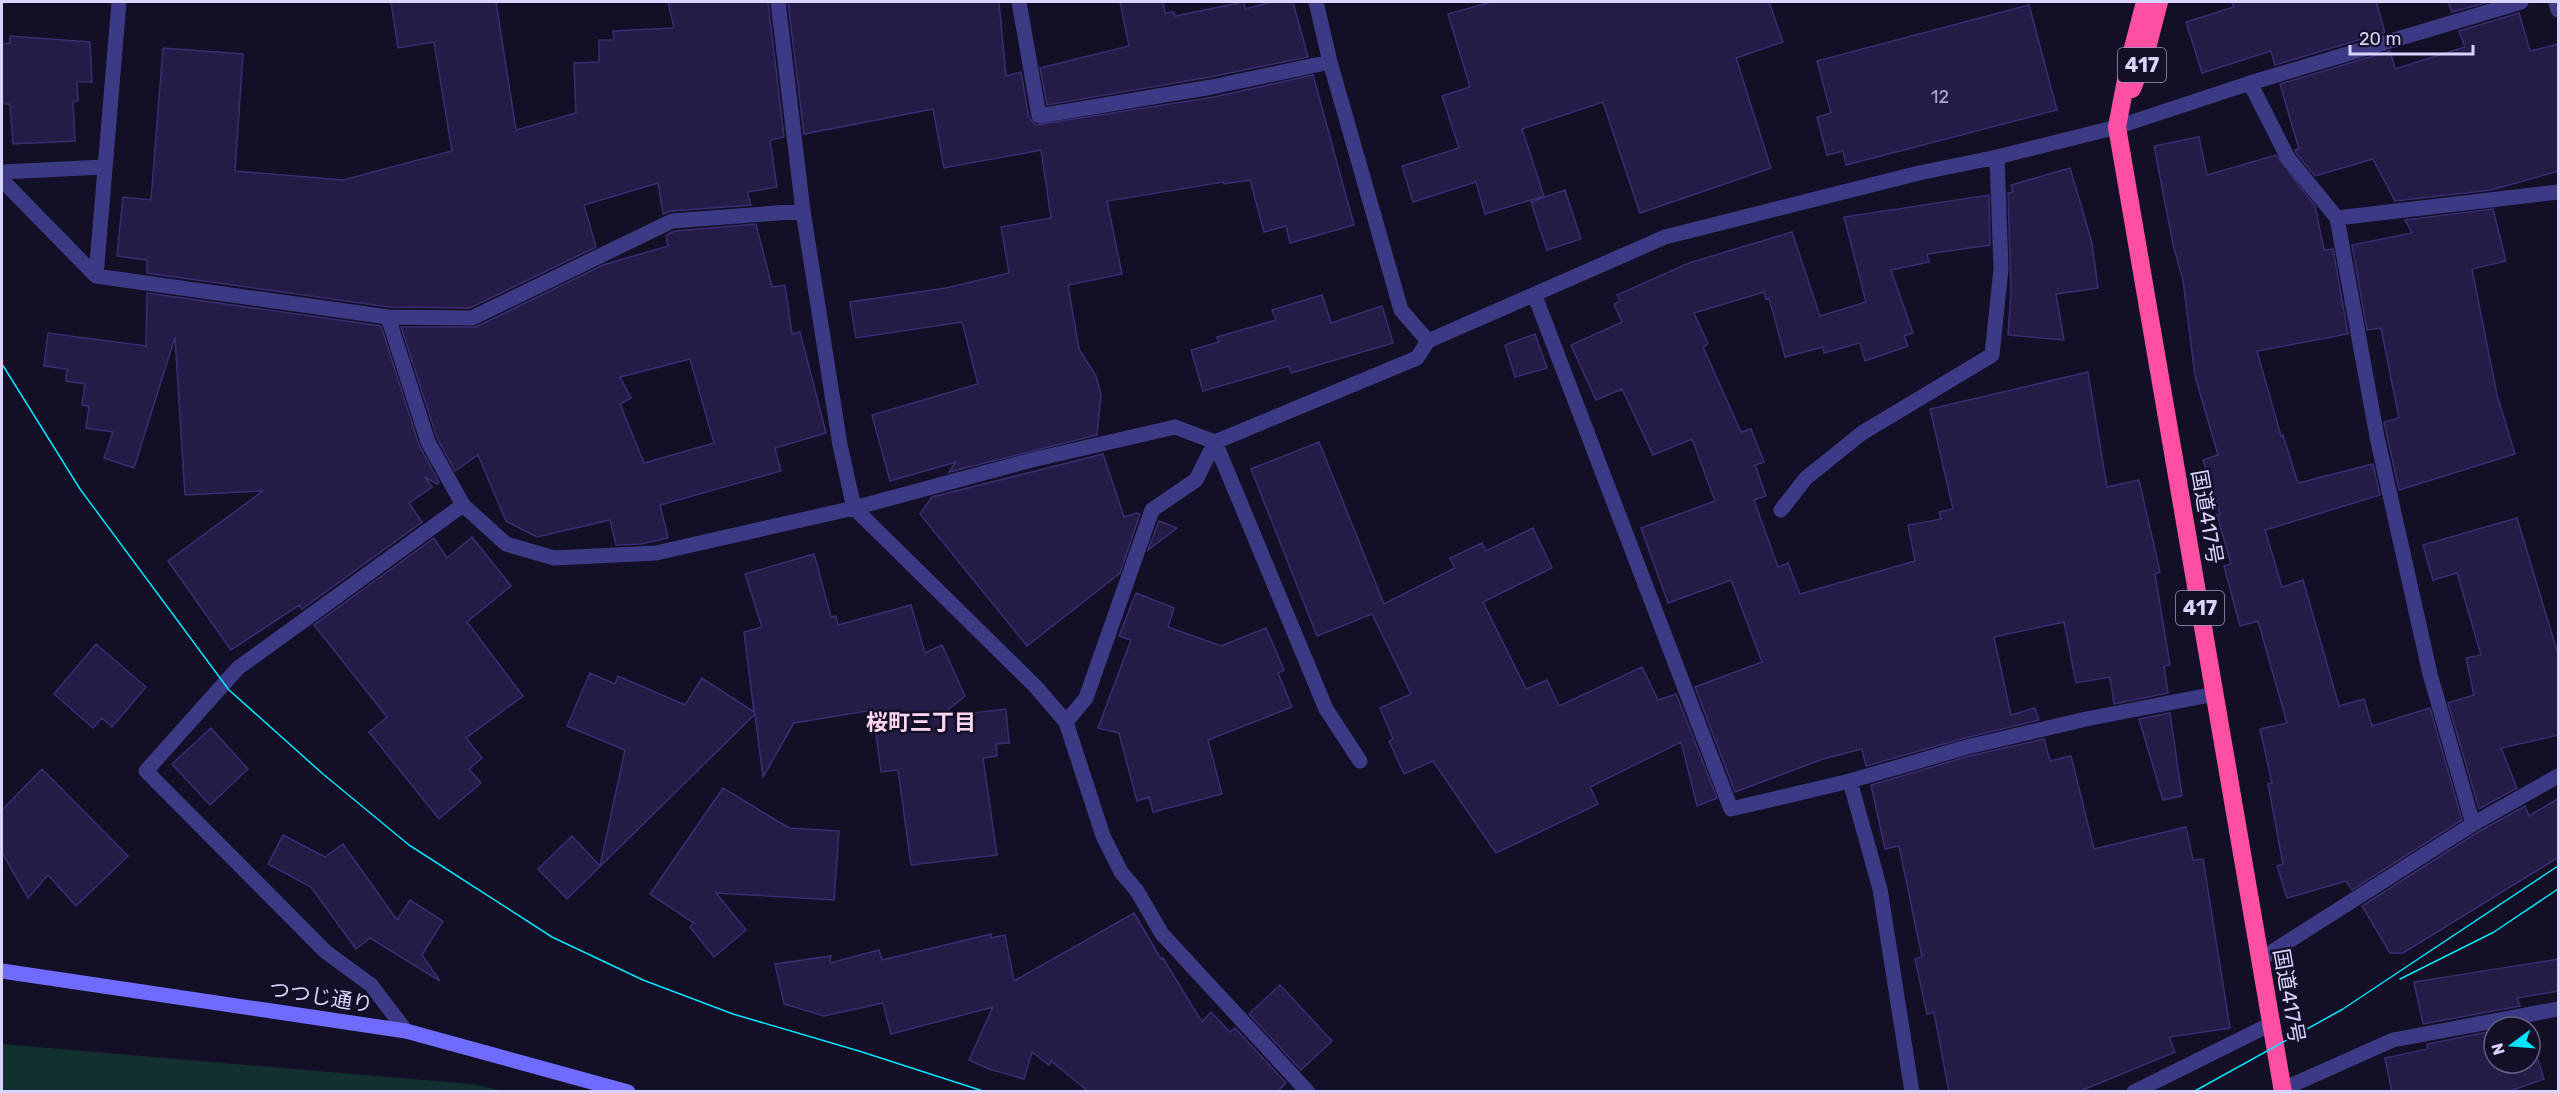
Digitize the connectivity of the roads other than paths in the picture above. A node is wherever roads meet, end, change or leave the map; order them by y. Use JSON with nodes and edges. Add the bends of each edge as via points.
{"nodes":[{"id":1,"x":119,"y":2,"type":"edge"},
{"id":2,"x":778,"y":2,"type":"edge"},
{"id":3,"x":1019,"y":2,"type":"edge"},
{"id":4,"x":1316,"y":2,"type":"edge"},
{"id":5,"x":2145,"y":2,"type":"edge"},
{"id":6,"x":2159,"y":2,"type":"edge"},
{"id":7,"x":2521,"y":2,"type":"edge"},
{"id":8,"x":2556,"y":2,"type":"edge"},
{"id":9,"x":2559,"y":10,"type":"edge"},
{"id":10,"x":1330,"y":62,"type":"junction"},
{"id":11,"x":2250,"y":83,"type":"junction"},
{"id":12,"x":2117,"y":127,"type":"junction"},
{"id":13,"x":1997,"y":157,"type":"junction"},
{"id":14,"x":104,"y":167,"type":"junction"},
{"id":15,"x":2,"y":172,"type":"edge"},
{"id":16,"x":2,"y":180,"type":"edge"},
{"id":17,"x":2559,"y":192,"type":"edge"},
{"id":18,"x":803,"y":211,"type":"junction"},
{"id":19,"x":2337,"y":218,"type":"junction"},
{"id":20,"x":96,"y":276,"type":"junction"},
{"id":21,"x":1534,"y":297,"type":"junction"},
{"id":22,"x":388,"y":317,"type":"junction"},
{"id":23,"x":1428,"y":341,"type":"junction"},
{"id":24,"x":1215,"y":442,"type":"junction"},
{"id":25,"x":463,"y":505,"type":"junction"},
{"id":26,"x":854,"y":508,"type":"junction"},
{"id":27,"x":1781,"y":510,"type":"dead end"},
{"id":28,"x":2215,"y":694,"type":"junction"},
{"id":29,"x":1066,"y":722,"type":"junction"},
{"id":30,"x":1360,"y":761,"type":"dead end"},
{"id":31,"x":2559,"y":776,"type":"edge"},
{"id":32,"x":1850,"y":781,"type":"junction"},
{"id":33,"x":2473,"y":824,"type":"junction"},
{"id":34,"x":2259,"y":960,"type":"junction"},
{"id":35,"x":2,"y":971,"type":"edge"},
{"id":36,"x":2558,"y":1013,"type":"edge"},
{"id":37,"x":2271,"y":1024,"type":"junction"},
{"id":38,"x":405,"y":1031,"type":"junction"},
{"id":39,"x":2283,"y":1090,"type":"edge"},
{"id":40,"x":628,"y":1092,"type":"edge"},
{"id":41,"x":1308,"y":1092,"type":"edge"},
{"id":42,"x":1912,"y":1092,"type":"edge"},
{"id":43,"x":2134,"y":1092,"type":"edge"}],
"edges":[{"from":1,"to":14,"type":"street"},
{"from":2,"to":18,"type":"street"},
{"from":3,"to":10,"type":"street","via":[[1039,116],[1212,87]]},
{"from":4,"to":10,"type":"street"},
{"from":5,"to":12,"type":"highway","name":"国道417号","number":"417"},
{"from":6,"to":12,"type":"highway","number":"417","via":[[2145,56]]},
{"from":7,"to":11,"type":"street"},
{"from":8,"to":9,"type":"street"},
{"from":10,"to":23,"type":"street","via":[[1401,310]]},
{"from":11,"to":12,"type":"street"},
{"from":11,"to":19,"type":"street","via":[[2288,158]]},
{"from":12,"to":13,"type":"street"},
{"from":12,"to":28,"type":"highway","name":"国道417号","number":"417"},
{"from":13,"to":21,"type":"street","via":[[1665,237]]},
{"from":13,"to":27,"type":"street","via":[[2001,268],[1992,355],[1862,433],[1806,478]]},
{"from":14,"to":15,"type":"street"},
{"from":14,"to":20,"type":"street"},
{"from":16,"to":20,"type":"street"},
{"from":17,"to":19,"type":"street"},
{"from":18,"to":22,"type":"street","via":[[672,221],[472,318]]},
{"from":18,"to":26,"type":"street","via":[[840,445]]},
{"from":19,"to":33,"type":"street","via":[[2377,437],[2425,652]]},
{"from":20,"to":22,"type":"street"},
{"from":21,"to":23,"type":"street"},
{"from":21,"to":32,"type":"street","via":[[1731,809]]},
{"from":22,"to":25,"type":"street","via":[[428,442]]},
{"from":23,"to":24,"type":"street","via":[[1417,358]]},
{"from":24,"to":26,"type":"street","via":[[1175,427]]},
{"from":24,"to":29,"type":"street","via":[[1196,480],[1152,510],[1086,698]]},
{"from":24,"to":30,"type":"street","via":[[1326,709]]},
{"from":25,"to":26,"type":"street","via":[[506,544],[554,558],[656,553]]},
{"from":25,"to":38,"type":"street","via":[[238,668],[146,771],[326,952],[371,985]]},
{"from":26,"to":29,"type":"street","via":[[1036,687]]},
{"from":28,"to":32,"type":"street","via":[[1967,747]]},
{"from":28,"to":34,"type":"highway","name":"国道417号","number":"417"},
{"from":29,"to":41,"type":"street","via":[[1103,836],[1121,872],[1162,934]]},
{"from":31,"to":33,"type":"street"},
{"from":32,"to":42,"type":"street","via":[[1880,889]]},
{"from":33,"to":34,"type":"street"},
{"from":34,"to":37,"type":"highway","name":"国道417号","number":"417"},
{"from":35,"to":38,"type":"street","name":"つつじ通り"},
{"from":36,"to":39,"type":"street","via":[[2393,1040]]},
{"from":37,"to":39,"type":"highway","name":"国道417号","number":"417"},
{"from":37,"to":43,"type":"street"},
{"from":38,"to":40,"type":"street","name":"つつじ通り"}]}
